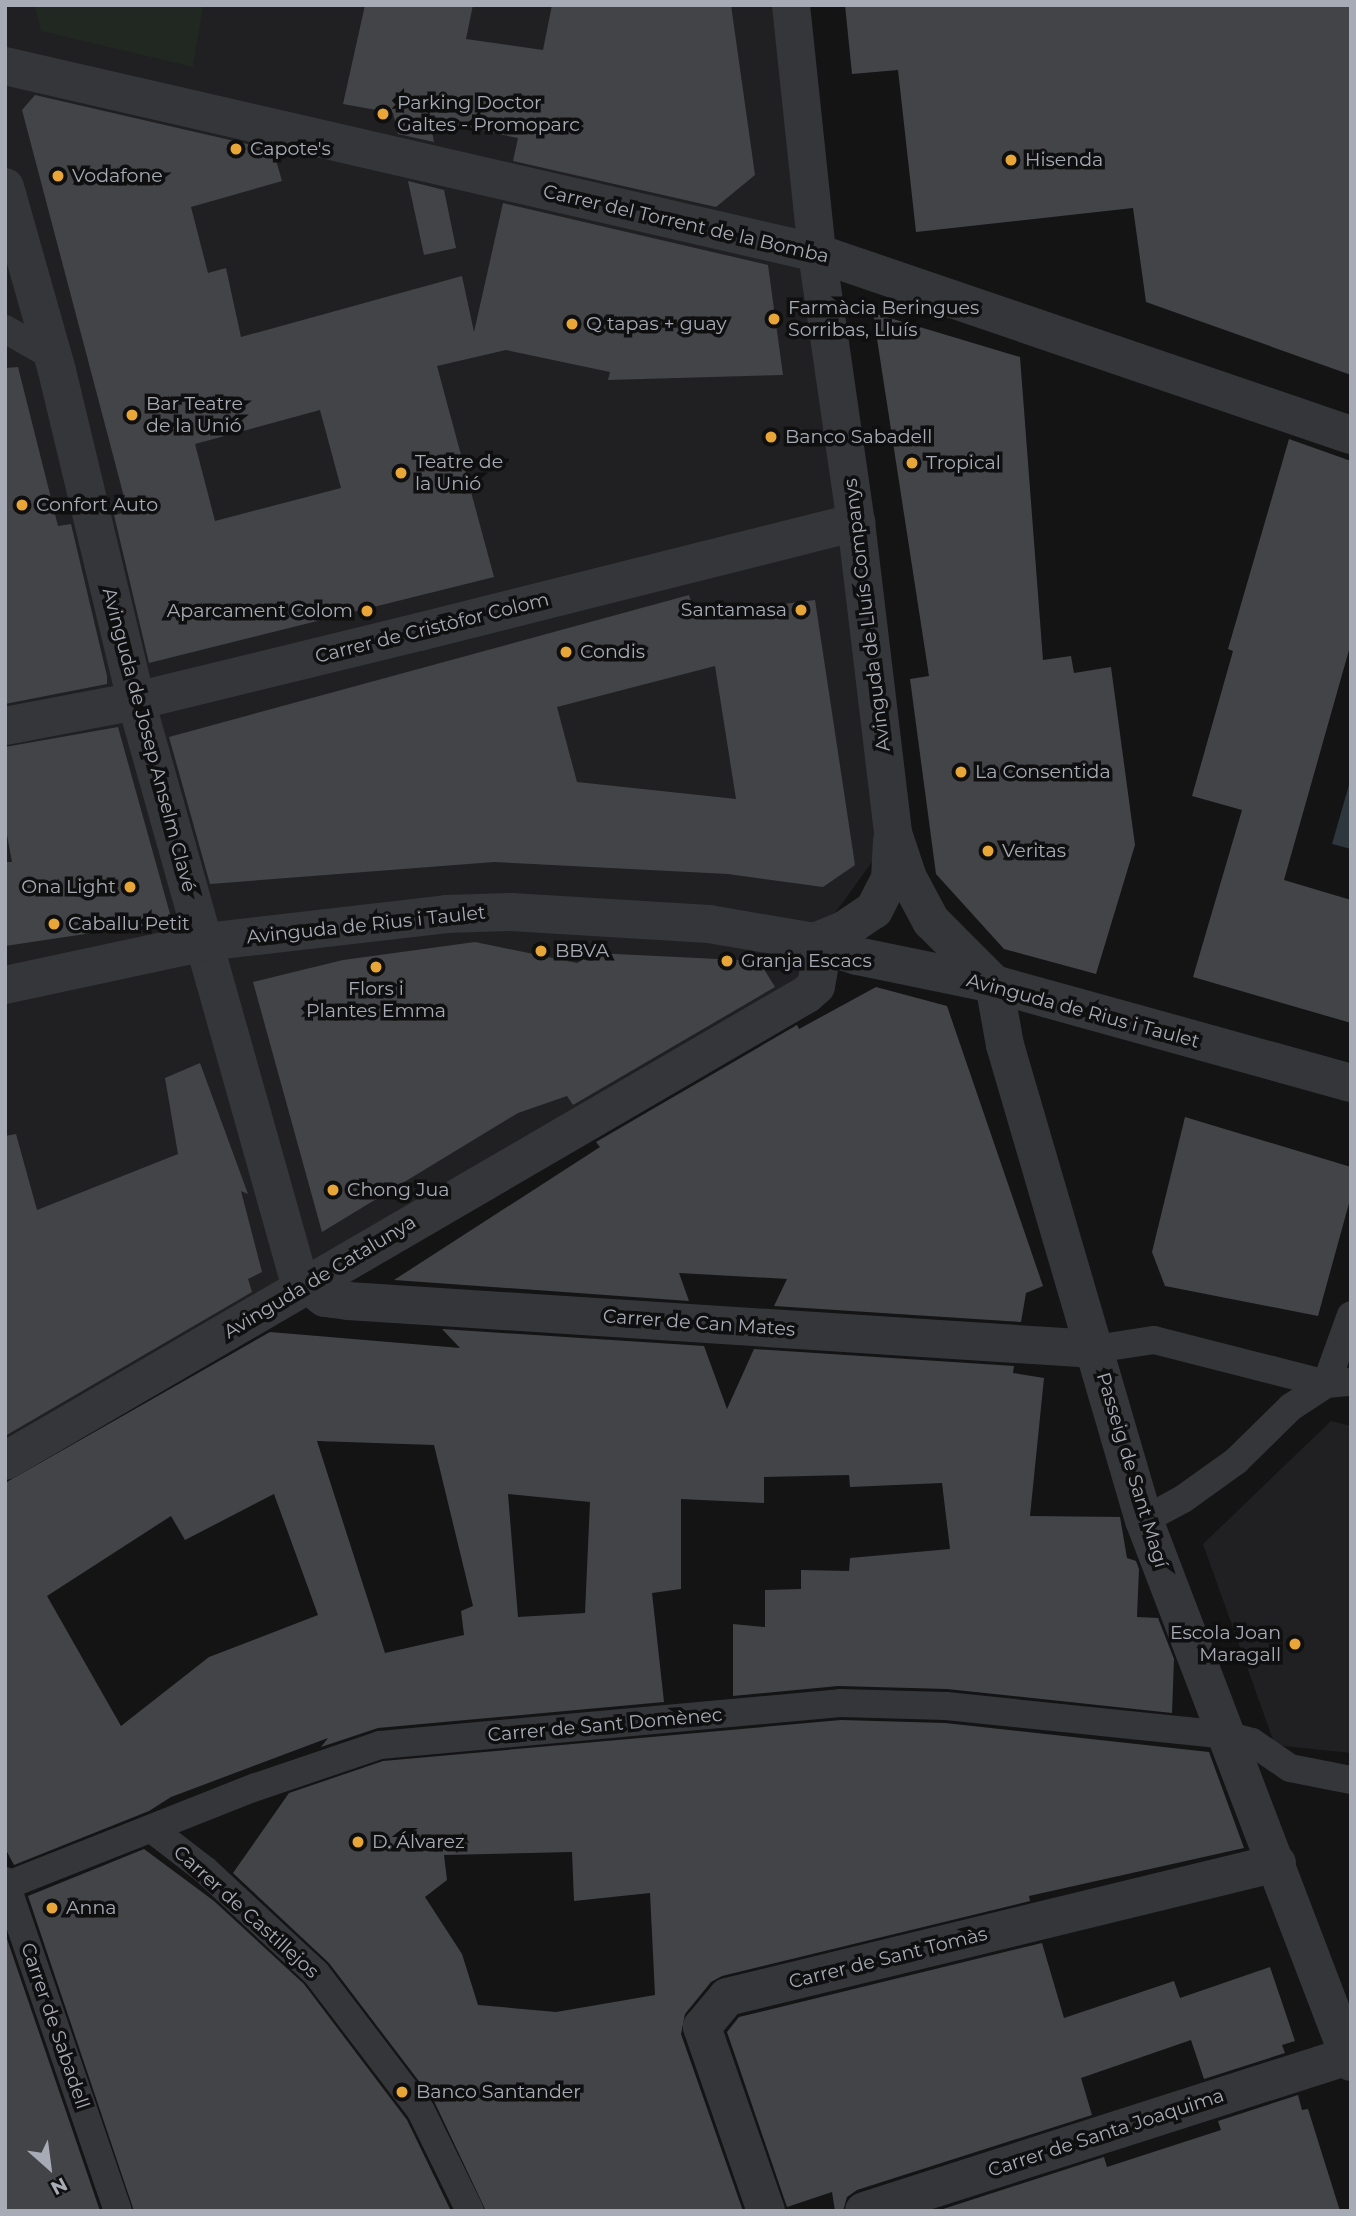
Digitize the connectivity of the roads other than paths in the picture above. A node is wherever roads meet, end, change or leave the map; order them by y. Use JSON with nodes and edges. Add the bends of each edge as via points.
{"nodes":[{"id":1,"x":791,"y":5,"type":"edge"},
{"id":2,"x":5,"y":66,"type":"edge"},
{"id":3,"x":5,"y":187,"type":"edge"},
{"id":4,"x":817,"y":253,"type":"junction"},
{"id":5,"x":5,"y":329,"type":"edge"},
{"id":6,"x":52,"y":356,"type":"junction"},
{"id":7,"x":1351,"y":435,"type":"edge"},
{"id":8,"x":856,"y":522,"type":"junction"},
{"id":9,"x":136,"y":701,"type":"junction"},
{"id":10,"x":5,"y":726,"type":"edge"},
{"id":11,"x":893,"y":833,"type":"junction"},
{"id":12,"x":205,"y":942,"type":"junction"},
{"id":13,"x":814,"y":942,"type":"junction"},
{"id":14,"x":857,"y":956,"type":"junction"},
{"id":15,"x":994,"y":984,"type":"junction"},
{"id":16,"x":5,"y":985,"type":"edge"},
{"id":17,"x":816,"y":986,"type":"junction"},
{"id":18,"x":1351,"y":1083,"type":"edge"},
{"id":19,"x":308,"y":1286,"type":"junction"},
{"id":20,"x":1351,"y":1315,"type":"edge"},
{"id":21,"x":1095,"y":1349,"type":"junction"},
{"id":22,"x":1338,"y":1383,"type":"edge"},
{"id":23,"x":5,"y":1461,"type":"edge"},
{"id":24,"x":1144,"y":1520,"type":"junction"},
{"id":25,"x":1226,"y":1735,"type":"junction"},
{"id":26,"x":1351,"y":1780,"type":"edge"},
{"id":27,"x":153,"y":1830,"type":"junction"},
{"id":28,"x":1277,"y":1863,"type":"junction"},
{"id":29,"x":6,"y":1883,"type":"edge"},
{"id":30,"x":1350,"y":2059,"type":"edge"},
{"id":31,"x":118,"y":2211,"type":"edge"},
{"id":32,"x":470,"y":2211,"type":"edge"},
{"id":33,"x":766,"y":2211,"type":"edge"},
{"id":34,"x":864,"y":2211,"type":"edge"}],
"edges":[{"from":1,"to":4,"type":"street","name":"Avinguda de Lluís Companys"},
{"from":2,"to":4,"type":"street","name":"Carrer del Torrent de la Bomba"},
{"from":3,"to":6,"type":"street","name":"Avinguda de Josep Anselm Clavé"},
{"from":4,"to":7,"type":"street","name":"Carrer del Torrent de la Bomba"},
{"from":4,"to":8,"type":"street","name":"Avinguda de Lluís Companys"},
{"from":5,"to":6,"type":"street"},
{"from":6,"to":9,"type":"street","name":"Avinguda de Josep Anselm Clavé"},
{"from":8,"to":9,"type":"street","name":"Carrer de Cristòfor Colom"},
{"from":8,"to":11,"type":"street","name":"Avinguda de Lluís Companys"},
{"from":9,"to":10,"type":"street","name":"Carrer de Cristòfor Colom"},
{"from":9,"to":12,"type":"street","name":"Avinguda de Josep Anselm Clavé"},
{"from":11,"to":13,"type":"street","via":[[890,880],[874,910],[844,930]]},
{"from":11,"to":15,"type":"street","name":"Avinguda de Lluís Companys","via":[[908,878],[931,921]]},
{"from":12,"to":13,"type":"street","name":"Avinguda de Rius i Taulet","via":[[446,914],[511,912],[709,924]]},
{"from":12,"to":16,"type":"street","name":"Avinguda de Rius i Taulet"},
{"from":12,"to":19,"type":"street","name":"Avinguda de Josep Anselm Clavé","via":[[298,1277]]},
{"from":13,"to":14,"type":"street","name":"Avinguda de Rius i Taulet"},
{"from":13,"to":17,"type":"street","via":[[820,964]]},
{"from":14,"to":15,"type":"street","name":"Avinguda de Rius i Taulet"},
{"from":14,"to":17,"type":"street","name":"Avinguda de Catalunya"},
{"from":15,"to":18,"type":"street","name":"Avinguda de Rius i Taulet"},
{"from":15,"to":21,"type":"street","name":"Passeig de Sant Magí","via":[[1005,1045]]},
{"from":17,"to":19,"type":"street","name":"Avinguda de Catalunya"},
{"from":19,"to":21,"type":"street","name":"Carrer de Can Mates","via":[[325,1298],[348,1301]]},
{"from":19,"to":23,"type":"street","name":"Avinguda de Catalunya"},
{"from":20,"to":22,"type":"street"},
{"from":21,"to":22,"type":"street","via":[[1154,1340]]},
{"from":21,"to":24,"type":"street","name":"Passeig de Sant Magí"},
{"from":22,"to":24,"type":"street","via":[[1291,1407],[1236,1461]]},
{"from":24,"to":25,"type":"street","name":"Passeig de Sant Magí"},
{"from":25,"to":26,"type":"street","name":"Carrer de Sant Domènec","via":[[1252,1742],[1290,1768]]},
{"from":25,"to":27,"type":"street","name":"Carrer de Sant Domènec","via":[[946,1706],[840,1703],[380,1745],[256,1787]]},
{"from":25,"to":28,"type":"street","name":"Passeig de Sant Magí"},
{"from":27,"to":29,"type":"street","name":"Carrer de Sant Domènec"},
{"from":27,"to":32,"type":"street","name":"Carrer de Castillejos","via":[[205,1870],[316,1973],[421,2111]]},
{"from":28,"to":30,"type":"street","name":"Passeig de Sant Magí"},
{"from":28,"to":33,"type":"street","name":"Carrer de Sant Tomàs","via":[[727,1997],[702,2027]]},
{"from":29,"to":31,"type":"street","name":"Carrer de Sabadell"},
{"from":30,"to":34,"type":"street","name":"Carrer de Santa Joaquima"}]}
